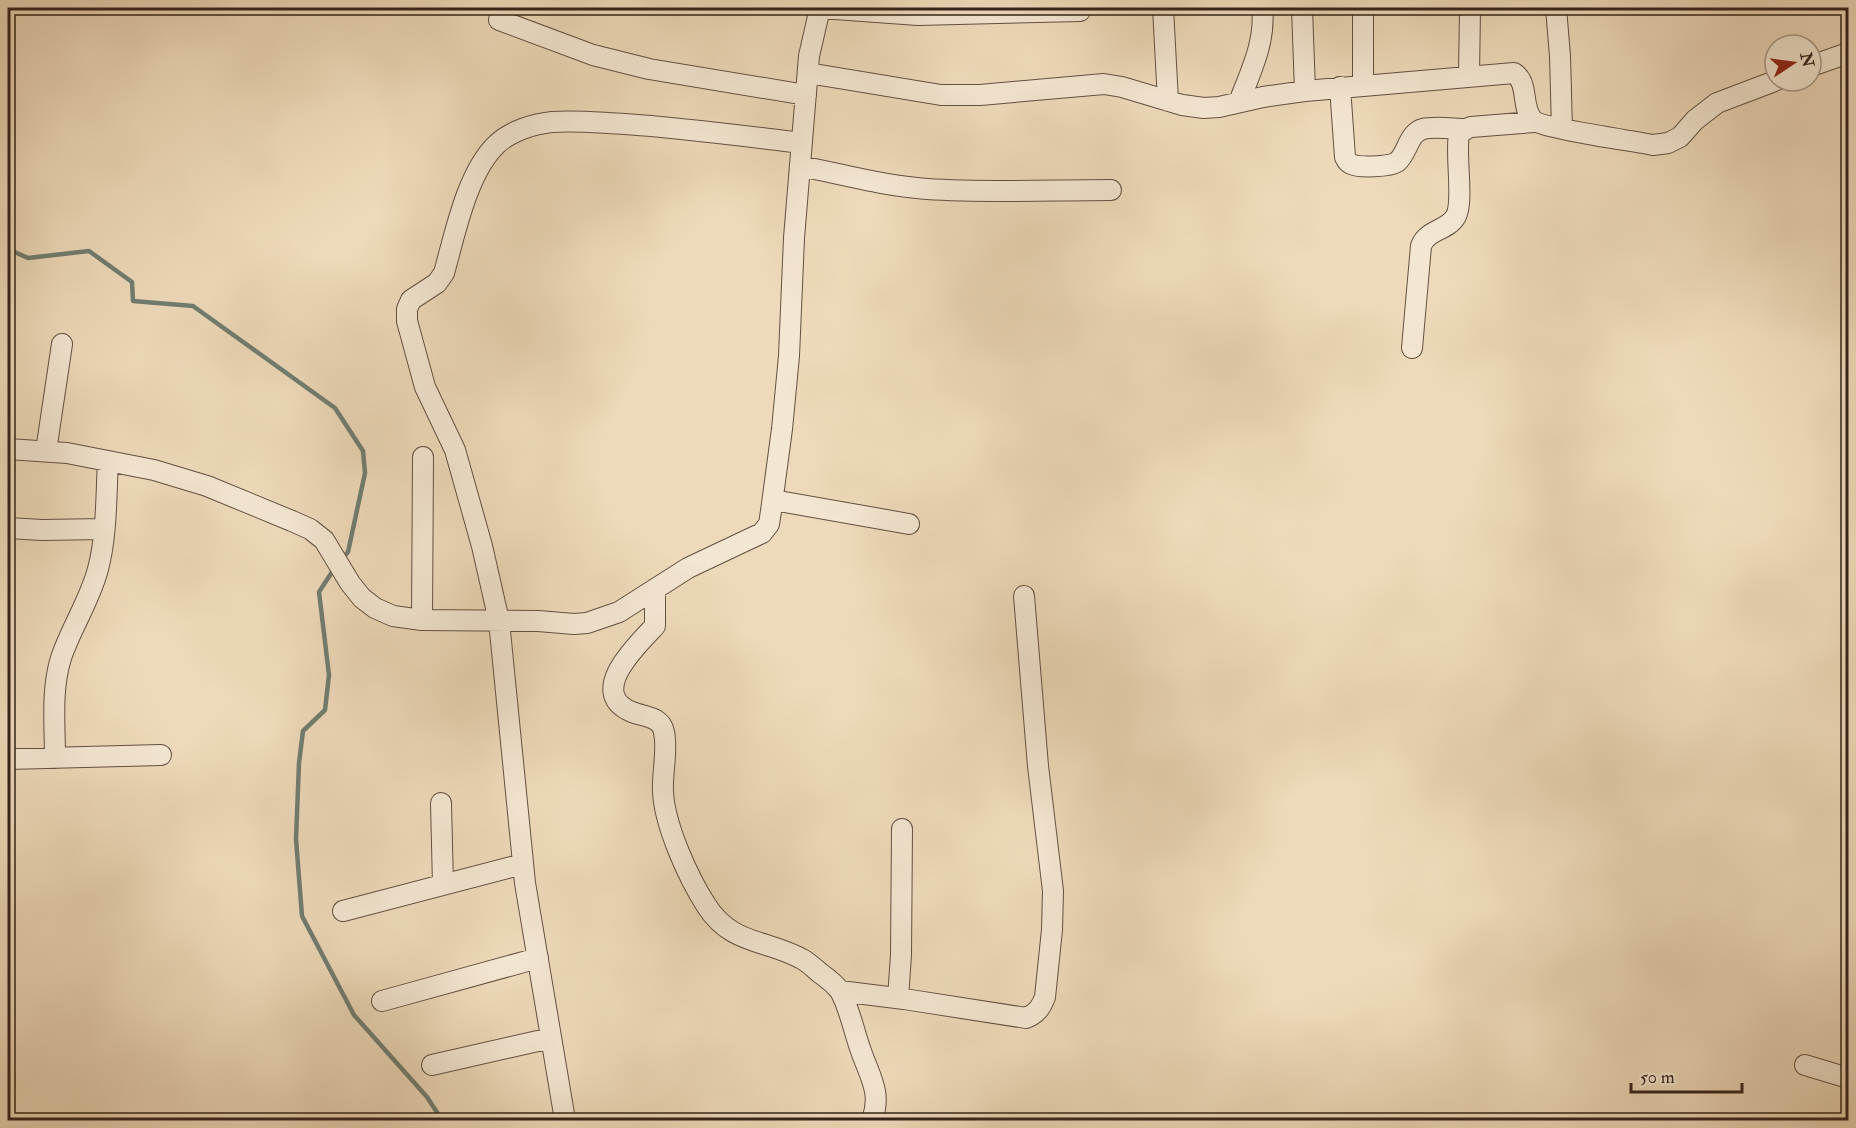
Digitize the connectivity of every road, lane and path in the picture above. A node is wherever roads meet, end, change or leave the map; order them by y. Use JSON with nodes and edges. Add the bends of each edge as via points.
{"nodes":[{"id":1,"x":821,"y":8,"type":"edge"},
{"id":2,"x":1163,"y":8,"type":"edge"},
{"id":3,"x":1262,"y":8,"type":"edge"},
{"id":4,"x":1302,"y":8,"type":"edge"},
{"id":5,"x":1363,"y":8,"type":"edge"},
{"id":6,"x":1470,"y":8,"type":"edge"},
{"id":7,"x":1556,"y":8,"type":"edge"},
{"id":8,"x":1080,"y":11,"type":"dead end"},
{"id":9,"x":499,"y":20,"type":"dead end"},
{"id":10,"x":1848,"y":52,"type":"edge"},
{"id":11,"x":1823,"y":61,"type":"edge"},
{"id":12,"x":808,"y":73,"type":"junction"},
{"id":13,"x":1469,"y":76,"type":"junction"},
{"id":14,"x":1363,"y":85,"type":"junction"},
{"id":15,"x":1763,"y":86,"type":"edge"},
{"id":16,"x":1340,"y":87,"type":"junction"},
{"id":17,"x":1305,"y":91,"type":"junction"},
{"id":18,"x":806,"y":95,"type":"junction"},
{"id":19,"x":1168,"y":100,"type":"junction"},
{"id":20,"x":1239,"y":102,"type":"junction"},
{"id":21,"x":1534,"y":122,"type":"junction"},
{"id":22,"x":1466,"y":129,"type":"junction"},
{"id":23,"x":1562,"y":129,"type":"junction"},
{"id":24,"x":802,"y":143,"type":"junction"},
{"id":25,"x":800,"y":166,"type":"junction"},
{"id":26,"x":1111,"y":190,"type":"dead end"},
{"id":27,"x":62,"y":344,"type":"dead end"},
{"id":28,"x":1412,"y":348,"type":"dead end"},
{"id":29,"x":8,"y":449,"type":"edge"},
{"id":30,"x":46,"y":451,"type":"junction"},
{"id":31,"x":423,"y":457,"type":"dead end"},
{"id":32,"x":108,"y":460,"type":"junction"},
{"id":33,"x":773,"y":500,"type":"junction"},
{"id":34,"x":909,"y":524,"type":"dead end"},
{"id":35,"x":8,"y":528,"type":"edge"},
{"id":36,"x":104,"y":529,"type":"junction"},
{"id":37,"x":655,"y":589,"type":"junction"},
{"id":38,"x":1024,"y":597,"type":"dead end"},
{"id":39,"x":422,"y":620,"type":"junction"},
{"id":40,"x":499,"y":621,"type":"junction"},
{"id":41,"x":161,"y":755,"type":"dead end"},
{"id":42,"x":55,"y":758,"type":"junction"},
{"id":43,"x":8,"y":759,"type":"edge"},
{"id":44,"x":441,"y":803,"type":"dead end"},
{"id":45,"x":902,"y":829,"type":"dead end"},
{"id":46,"x":523,"y":864,"type":"junction"},
{"id":47,"x":443,"y":885,"type":"junction"},
{"id":48,"x":343,"y":911,"type":"dead end"},
{"id":49,"x":538,"y":958,"type":"junction"},
{"id":50,"x":840,"y":991,"type":"junction"},
{"id":51,"x":898,"y":998,"type":"junction"},
{"id":52,"x":382,"y":1001,"type":"dead end"},
{"id":53,"x":551,"y":1038,"type":"junction"},
{"id":54,"x":432,"y":1065,"type":"dead end"},
{"id":55,"x":1805,"y":1065,"type":"dead end"},
{"id":56,"x":1848,"y":1078,"type":"edge"},
{"id":57,"x":565,"y":1120,"type":"edge"},
{"id":58,"x":872,"y":1120,"type":"edge"}],
"edges":[{"from":1,"to":8,"type":"street","via":[[918,15]]},
{"from":1,"to":12,"type":"street"},
{"from":2,"to":19,"type":"street"},
{"from":3,"to":20,"type":"street","via":[[1259,49]]},
{"from":4,"to":17,"type":"street"},
{"from":5,"to":14,"type":"street"},
{"from":6,"to":13,"type":"street"},
{"from":7,"to":23,"type":"street"},
{"from":9,"to":18,"type":"street","via":[[593,55],[649,69]]},
{"from":10,"to":11,"type":"street"},
{"from":12,"to":18,"type":"street"},
{"from":12,"to":19,"type":"street","via":[[941,95],[1104,84]]},
{"from":13,"to":14,"type":"street"},
{"from":13,"to":21,"type":"street","via":[[1514,73]]},
{"from":14,"to":16,"type":"street"},
{"from":15,"to":23,"type":"street","via":[[1717,103],[1668,143],[1653,145]]},
{"from":16,"to":17,"type":"street"},
{"from":16,"to":22,"type":"street","via":[[1345,157],[1352,165],[1394,164],[1422,129]]},
{"from":17,"to":20,"type":"street"},
{"from":18,"to":24,"type":"street"},
{"from":19,"to":20,"type":"street","via":[[1204,108]]},
{"from":21,"to":22,"type":"street"},
{"from":21,"to":23,"type":"street"},
{"from":22,"to":28,"type":"street","via":[[1458,142],[1458,213],[1449,224],[1428,235],[1421,246]]},
{"from":24,"to":25,"type":"street"},
{"from":24,"to":40,"type":"street","via":[[677,127],[550,122],[512,134],[497,144],[484,161],[467,192],[444,273],[437,284],[411,300],[407,321],[425,387],[455,450]]},
{"from":25,"to":26,"type":"street","via":[[926,189]]},
{"from":25,"to":33,"type":"street","via":[[789,356]]},
{"from":27,"to":30,"type":"street"},
{"from":29,"to":30,"type":"street"},
{"from":30,"to":32,"type":"street"},
{"from":31,"to":39,"type":"street"},
{"from":32,"to":36,"type":"street"},
{"from":32,"to":39,"type":"street","via":[[207,486],[310,529],[324,540],[350,583],[375,608],[393,616]]},
{"from":33,"to":34,"type":"street"},
{"from":33,"to":37,"type":"street","via":[[769,524],[762,532],[688,568]]},
{"from":35,"to":36,"type":"street"},
{"from":36,"to":42,"type":"street","via":[[98,571],[68,640],[57,677]]},
{"from":37,"to":40,"type":"street","via":[[619,612],[587,623]]},
{"from":37,"to":50,"type":"street","via":[[655,626],[618,668],[613,693],[619,705],[651,717],[664,730],[665,809],[694,884],[725,928],[803,959]]},
{"from":38,"to":51,"type":"street","via":[[1053,891],[1045,998],[1034,1015],[1026,1018]]},
{"from":39,"to":40,"type":"street"},
{"from":40,"to":46,"type":"street"},
{"from":41,"to":42,"type":"street"},
{"from":42,"to":43,"type":"street"},
{"from":44,"to":47,"type":"street"},
{"from":45,"to":51,"type":"street"},
{"from":46,"to":47,"type":"street"},
{"from":46,"to":49,"type":"street"},
{"from":47,"to":48,"type":"street"},
{"from":49,"to":52,"type":"street"},
{"from":49,"to":53,"type":"street"},
{"from":50,"to":51,"type":"street"},
{"from":50,"to":58,"type":"street","via":[[876,1093]]},
{"from":53,"to":54,"type":"street"},
{"from":53,"to":57,"type":"street"},
{"from":55,"to":56,"type":"street"}]}
